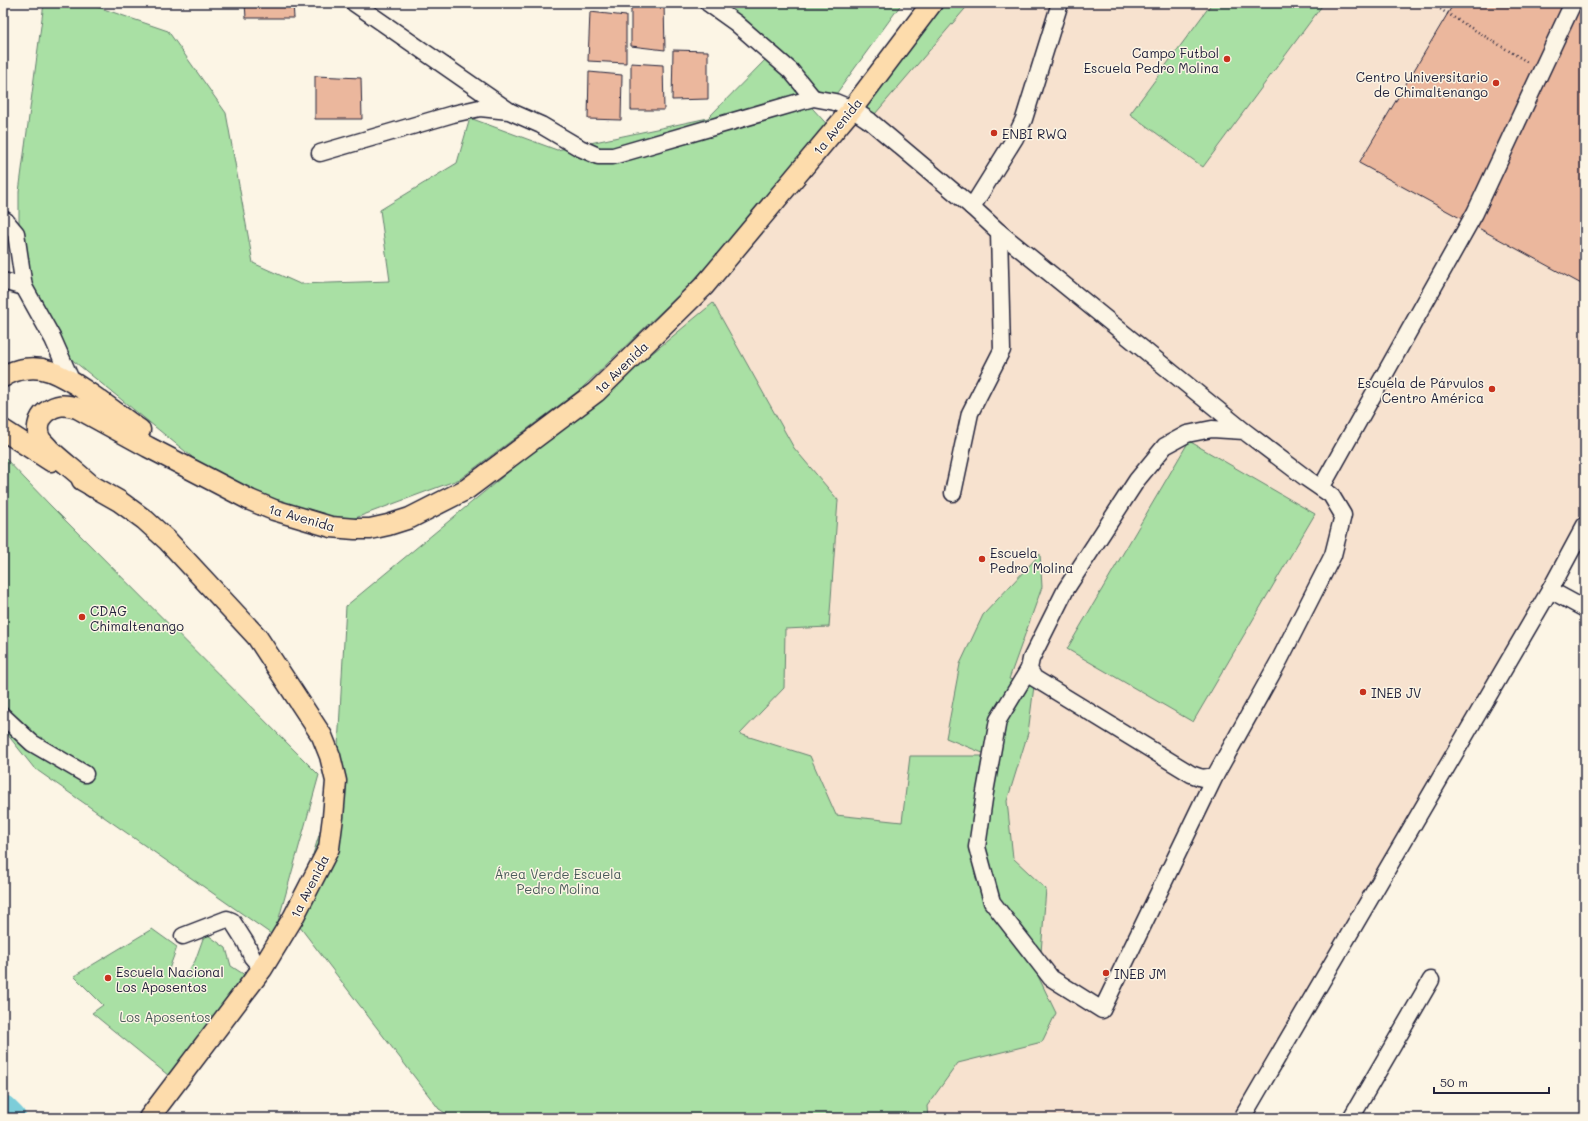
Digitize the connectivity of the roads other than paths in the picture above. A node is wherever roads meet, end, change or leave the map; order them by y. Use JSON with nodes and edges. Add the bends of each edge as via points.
{"nodes":[{"id":1,"x":354,"y":3,"type":"edge"},
{"id":2,"x":708,"y":3,"type":"edge"},
{"id":3,"x":932,"y":3,"type":"edge"},
{"id":4,"x":1060,"y":3,"type":"edge"},
{"id":5,"x":1573,"y":3,"type":"edge"},
{"id":6,"x":813,"y":98,"type":"junction"},
{"id":7,"x":852,"y":109,"type":"junction"},
{"id":8,"x":509,"y":111,"type":"junction"},
{"id":9,"x":320,"y":153,"type":"dead end"},
{"id":10,"x":972,"y":207,"type":"junction"},
{"id":11,"x":3,"y":219,"type":"edge"},
{"id":12,"x":1000,"y":232,"type":"junction"},
{"id":13,"x":3,"y":280,"type":"edge"},
{"id":14,"x":24,"y":287,"type":"junction"},
{"id":15,"x":3,"y":377,"type":"edge"},
{"id":16,"x":72,"y":382,"type":"junction"},
{"id":17,"x":3,"y":430,"type":"edge"},
{"id":18,"x":1244,"y":431,"type":"junction"},
{"id":19,"x":204,"y":475,"type":"junction"},
{"id":20,"x":93,"y":487,"type":"junction"},
{"id":21,"x":1321,"y":488,"type":"junction"},
{"id":22,"x":953,"y":493,"type":"dead end"},
{"id":23,"x":1585,"y":525,"type":"edge"},
{"id":24,"x":1550,"y":590,"type":"junction"},
{"id":25,"x":1585,"y":608,"type":"edge"},
{"id":26,"x":1029,"y":669,"type":"junction"},
{"id":27,"x":3,"y":716,"type":"edge"},
{"id":28,"x":85,"y":774,"type":"dead end"},
{"id":29,"x":1215,"y":776,"type":"junction"},
{"id":30,"x":183,"y":936,"type":"dead end"},
{"id":31,"x":262,"y":969,"type":"junction"},
{"id":32,"x":1431,"y":980,"type":"dead end"},
{"id":33,"x":1245,"y":1117,"type":"edge"},
{"id":34,"x":149,"y":1118,"type":"edge"},
{"id":35,"x":1351,"y":1118,"type":"edge"}],
"edges":[{"from":1,"to":8,"type":"street"},
{"from":2,"to":6,"type":"street","via":[[736,23],[791,71]]},
{"from":3,"to":7,"type":"main road","name":"1a Avenida"},
{"from":4,"to":10,"type":"street","via":[[1024,119]]},
{"from":5,"to":21,"type":"street","via":[[1475,213]]},
{"from":6,"to":7,"type":"street","via":[[835,102]]},
{"from":6,"to":8,"type":"street","via":[[614,156],[598,156]]},
{"from":7,"to":10,"type":"street","via":[[870,121]]},
{"from":7,"to":19,"type":"main road","name":"1a Avenida","via":[[704,286],[596,392],[466,489],[410,518],[370,529],[355,529],[332,527],[274,510]]},
{"from":8,"to":9,"type":"street","via":[[480,108]]},
{"from":10,"to":12,"type":"street"},
{"from":11,"to":14,"type":"street","via":[[16,233]]},
{"from":12,"to":18,"type":"street"},
{"from":12,"to":22,"type":"street","via":[[1002,350],[970,413]]},
{"from":13,"to":14,"type":"street"},
{"from":14,"to":16,"type":"street","via":[[53,339]]},
{"from":15,"to":16,"type":"main road","name":"1a Avenida","via":[[10,372],[26,368],[49,371]]},
{"from":16,"to":19,"type":"main road","name":"1a Avenida"},
{"from":17,"to":20,"type":"main road","name":"1a Avenida"},
{"from":18,"to":21,"type":"street"},
{"from":18,"to":26,"type":"street","via":[[1212,429],[1187,434],[1165,446],[1137,480],[1066,590],[1031,659]]},
{"from":19,"to":20,"type":"main road","name":"1a Avenida","via":[[77,408],[58,405],[51,408],[43,415],[39,424],[41,440]]},
{"from":20,"to":31,"type":"main road","name":"1a Avenida","via":[[130,509],[168,540],[257,637],[322,736],[330,756],[336,781],[328,848],[293,918]]},
{"from":21,"to":29,"type":"street","via":[[1331,495],[1343,515],[1333,555]]},
{"from":23,"to":24,"type":"street"},
{"from":24,"to":25,"type":"street"},
{"from":24,"to":33,"type":"street"},
{"from":26,"to":29,"type":"street","via":[[1034,678],[1191,774],[1202,778]]},
{"from":26,"to":29,"type":"street","via":[[998,720],[978,847],[992,902],[1051,978],[1102,1010]]},
{"from":27,"to":28,"type":"street","via":[[32,743]]},
{"from":30,"to":31,"type":"street","via":[[227,919],[232,921],[246,942],[252,957]]},
{"from":31,"to":34,"type":"main road","name":"1a Avenida"},
{"from":32,"to":35,"type":"street"}]}
